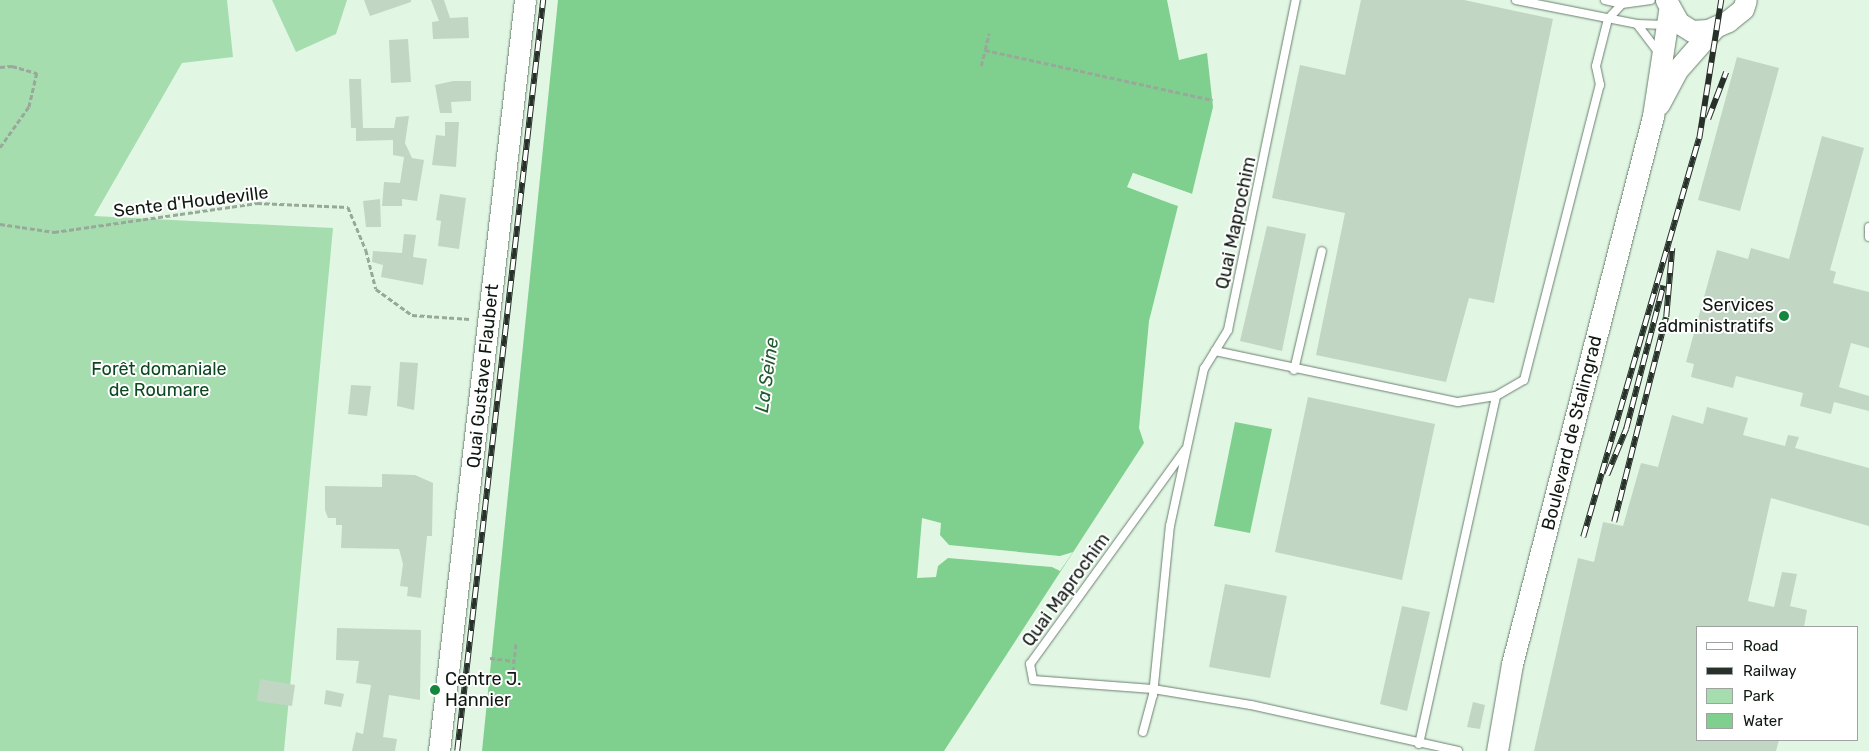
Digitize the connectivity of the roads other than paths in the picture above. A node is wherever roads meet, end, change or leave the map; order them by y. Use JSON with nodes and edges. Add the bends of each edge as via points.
{"nodes":[{"id":1,"x":525,"y":0,"type":"edge"},
{"id":2,"x":1296,"y":0,"type":"edge"},
{"id":3,"x":1516,"y":0,"type":"edge"},
{"id":4,"x":1605,"y":0,"type":"edge"},
{"id":5,"x":1746,"y":0,"type":"edge"},
{"id":6,"x":1622,"y":4,"type":"junction"},
{"id":7,"x":1663,"y":9,"type":"edge"},
{"id":8,"x":1608,"y":19,"type":"junction"},
{"id":9,"x":1637,"y":24,"type":"junction"},
{"id":10,"x":1715,"y":27,"type":"junction"},
{"id":11,"x":1661,"y":55,"type":"junction"},
{"id":12,"x":1653,"y":116,"type":"junction"},
{"id":13,"x":1869,"y":226,"type":"edge"},
{"id":14,"x":1869,"y":237,"type":"edge"},
{"id":15,"x":1322,"y":251,"type":"dead end"},
{"id":16,"x":1215,"y":351,"type":"junction"},
{"id":17,"x":1294,"y":370,"type":"junction"},
{"id":18,"x":1496,"y":396,"type":"junction"},
{"id":19,"x":1187,"y":446,"type":"junction"},
{"id":20,"x":1153,"y":689,"type":"junction"},
{"id":21,"x":1143,"y":732,"type":"dead end"},
{"id":22,"x":1419,"y":744,"type":"junction"},
{"id":23,"x":439,"y":751,"type":"edge"},
{"id":24,"x":1458,"y":751,"type":"edge"},
{"id":25,"x":1497,"y":751,"type":"edge"}],
"edges":[{"from":1,"to":23,"type":"main road","name":"Quai Gustave Flaubert"},
{"from":2,"to":16,"type":"lane","name":"Quai Maprochim","via":[[1228,330]]},
{"from":3,"to":8,"type":"lane"},
{"from":4,"to":6,"type":"lane"},
{"from":5,"to":10,"type":"main road","via":[[1743,9]]},
{"from":6,"to":7,"type":"lane"},
{"from":6,"to":8,"type":"lane"},
{"from":7,"to":9,"type":"lane"},
{"from":7,"to":10,"type":"main road","via":[[1692,31]]},
{"from":7,"to":11,"type":"main road","name":"Boulevard de Stalingrad"},
{"from":8,"to":9,"type":"lane"},
{"from":8,"to":18,"type":"lane","via":[[1596,66],[1600,85],[1524,380]]},
{"from":9,"to":11,"type":"lane"},
{"from":10,"to":12,"type":"main road","name":"Boulevard de Stalingrad","via":[[1677,70]]},
{"from":11,"to":12,"type":"main road","name":"Boulevard de Stalingrad"},
{"from":12,"to":25,"type":"main road","name":"Boulevard de Stalingrad","via":[[1512,664]]},
{"from":13,"to":14,"type":"lane"},
{"from":15,"to":17,"type":"lane"},
{"from":16,"to":17,"type":"lane"},
{"from":16,"to":19,"type":"lane","name":"Quai Maprochim","via":[[1204,369]]},
{"from":17,"to":18,"type":"lane","via":[[1458,402]]},
{"from":18,"to":22,"type":"lane"},
{"from":19,"to":20,"type":"lane","name":"Quai Maprochim","via":[[1170,526]]},
{"from":19,"to":20,"type":"lane","name":"Quai Maprochim","via":[[1030,664],[1033,680]]},
{"from":20,"to":21,"type":"lane","name":"Quai Maprochim"},
{"from":20,"to":22,"type":"lane","name":"Quai Maprochim","via":[[1251,705]]},
{"from":22,"to":24,"type":"lane","name":"Quai Maprochim"}]}
